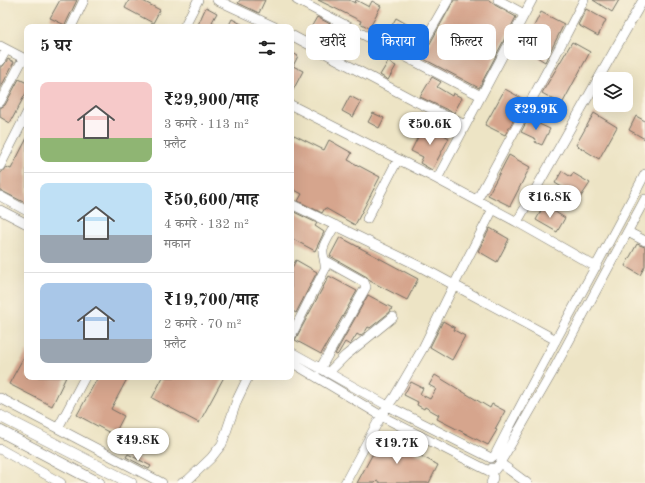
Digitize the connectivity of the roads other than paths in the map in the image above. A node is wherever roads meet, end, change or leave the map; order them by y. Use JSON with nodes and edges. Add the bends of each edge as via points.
{"nodes":[{"id":1,"x":84,"y":0,"type":"edge"},
{"id":2,"x":198,"y":0,"type":"edge"},
{"id":3,"x":217,"y":0,"type":"edge"},
{"id":4,"x":297,"y":0,"type":"edge"},
{"id":5,"x":448,"y":0,"type":"edge"},
{"id":6,"x":498,"y":0,"type":"edge"},
{"id":7,"x":532,"y":0,"type":"edge"},
{"id":8,"x":584,"y":0,"type":"edge"},
{"id":9,"x":644,"y":0,"type":"edge"},
{"id":10,"x":524,"y":14,"type":"junction"},
{"id":11,"x":72,"y":24,"type":"edge"},
{"id":12,"x":186,"y":24,"type":"edge"},
{"id":13,"x":269,"y":24,"type":"edge"},
{"id":14,"x":429,"y":33,"type":"edge"},
{"id":15,"x":294,"y":37,"type":"edge"},
{"id":16,"x":368,"y":37,"type":"edge"},
{"id":17,"x":2,"y":49,"type":"edge"},
{"id":18,"x":24,"y":59,"type":"edge"},
{"id":19,"x":413,"y":60,"type":"edge"},
{"id":20,"x":0,"y":61,"type":"edge"},
{"id":21,"x":24,"y":61,"type":"edge"},
{"id":22,"x":480,"y":96,"type":"junction"},
{"id":23,"x":0,"y":102,"type":"edge"},
{"id":24,"x":294,"y":107,"type":"edge"},
{"id":25,"x":24,"y":119,"type":"edge"},
{"id":26,"x":465,"y":125,"type":"junction"},
{"id":27,"x":398,"y":159,"type":"junction"},
{"id":28,"x":0,"y":166,"type":"edge"},
{"id":29,"x":645,"y":174,"type":"edge"},
{"id":30,"x":437,"y":179,"type":"junction"},
{"id":31,"x":0,"y":196,"type":"edge"},
{"id":32,"x":645,"y":199,"type":"edge"},
{"id":33,"x":476,"y":200,"type":"junction"},
{"id":34,"x":294,"y":205,"type":"edge"},
{"id":35,"x":24,"y":209,"type":"edge"},
{"id":36,"x":493,"y":209,"type":"junction"},
{"id":37,"x":0,"y":210,"type":"edge"},
{"id":38,"x":368,"y":219,"type":"dead end"},
{"id":39,"x":24,"y":222,"type":"edge"},
{"id":40,"x":517,"y":222,"type":"junction"},
{"id":41,"x":335,"y":225,"type":"junction"},
{"id":42,"x":628,"y":232,"type":"junction"},
{"id":43,"x":645,"y":241,"type":"edge"},
{"id":44,"x":326,"y":261,"type":"junction"},
{"id":45,"x":596,"y":267,"type":"junction"},
{"id":46,"x":454,"y":285,"type":"junction"},
{"id":47,"x":393,"y":317,"type":"dead end"},
{"id":48,"x":294,"y":330,"type":"edge"},
{"id":49,"x":556,"y":340,"type":"junction"},
{"id":50,"x":294,"y":354,"type":"edge"},
{"id":51,"x":294,"y":364,"type":"edge"},
{"id":52,"x":324,"y":371,"type":"junction"},
{"id":53,"x":83,"y":380,"type":"edge"},
{"id":54,"x":247,"y":380,"type":"edge"},
{"id":55,"x":0,"y":398,"type":"edge"},
{"id":56,"x":388,"y":406,"type":"junction"},
{"id":57,"x":0,"y":416,"type":"edge"},
{"id":58,"x":381,"y":416,"type":"junction"},
{"id":59,"x":58,"y":428,"type":"junction"},
{"id":60,"x":0,"y":431,"type":"edge"},
{"id":61,"x":0,"y":449,"type":"edge"},
{"id":62,"x":491,"y":458,"type":"junction"},
{"id":63,"x":500,"y":463,"type":"junction"},
{"id":64,"x":493,"y":472,"type":"junction"},
{"id":65,"x":347,"y":482,"type":"edge"},
{"id":66,"x":61,"y":483,"type":"edge"},
{"id":67,"x":99,"y":483,"type":"edge"},
{"id":68,"x":131,"y":483,"type":"edge"},
{"id":69,"x":162,"y":483,"type":"edge"},
{"id":70,"x":182,"y":483,"type":"edge"},
{"id":71,"x":491,"y":483,"type":"edge"},
{"id":72,"x":528,"y":483,"type":"edge"}],
"edges":[{"from":1,"to":11,"type":"street"},
{"from":2,"to":12,"type":"street"},
{"from":3,"to":13,"type":"street"},
{"from":4,"to":16,"type":"street"},
{"from":5,"to":14,"type":"street"},
{"from":6,"to":10,"type":"street"},
{"from":7,"to":10,"type":"street"},
{"from":8,"to":33,"type":"street"},
{"from":9,"to":40,"type":"street"},
{"from":10,"to":22,"type":"street"},
{"from":15,"to":26,"type":"street"},
{"from":17,"to":18,"type":"street"},
{"from":17,"to":20,"type":"street"},
{"from":19,"to":22,"type":"street"},
{"from":21,"to":23,"type":"street"},
{"from":22,"to":26,"type":"street"},
{"from":24,"to":27,"type":"street"},
{"from":25,"to":28,"type":"street"},
{"from":26,"to":30,"type":"street"},
{"from":27,"to":30,"type":"street"},
{"from":27,"to":38,"type":"street"},
{"from":29,"to":45,"type":"street"},
{"from":30,"to":33,"type":"street"},
{"from":31,"to":35,"type":"street"},
{"from":32,"to":42,"type":"street"},
{"from":33,"to":36,"type":"street"},
{"from":34,"to":41,"type":"street"},
{"from":36,"to":40,"type":"street"},
{"from":36,"to":46,"type":"street"},
{"from":37,"to":39,"type":"street"},
{"from":40,"to":45,"type":"street"},
{"from":41,"to":44,"type":"street","via":[[323,250]]},
{"from":41,"to":46,"type":"street"},
{"from":42,"to":43,"type":"street"},
{"from":42,"to":63,"type":"street","via":[[554,371]]},
{"from":44,"to":48,"type":"street","via":[[325,269]]},
{"from":44,"to":52,"type":"street","via":[[364,282],[366,287]]},
{"from":45,"to":49,"type":"street"},
{"from":46,"to":49,"type":"street"},
{"from":46,"to":56,"type":"street","via":[[423,348]]},
{"from":47,"to":52,"type":"street"},
{"from":49,"to":62,"type":"street","via":[[495,455]]},
{"from":50,"to":52,"type":"street"},
{"from":51,"to":58,"type":"street"},
{"from":52,"to":56,"type":"street"},
{"from":53,"to":59,"type":"street"},
{"from":54,"to":70,"type":"street","via":[[222,444],[211,458]]},
{"from":55,"to":59,"type":"street"},
{"from":56,"to":58,"type":"street"},
{"from":56,"to":62,"type":"street"},
{"from":57,"to":68,"type":"main road"},
{"from":58,"to":64,"type":"street"},
{"from":58,"to":65,"type":"street"},
{"from":59,"to":69,"type":"street"},
{"from":60,"to":67,"type":"main road"},
{"from":61,"to":66,"type":"street"},
{"from":62,"to":64,"type":"street"},
{"from":63,"to":64,"type":"street"},
{"from":63,"to":72,"type":"street"},
{"from":64,"to":71,"type":"street"}]}
